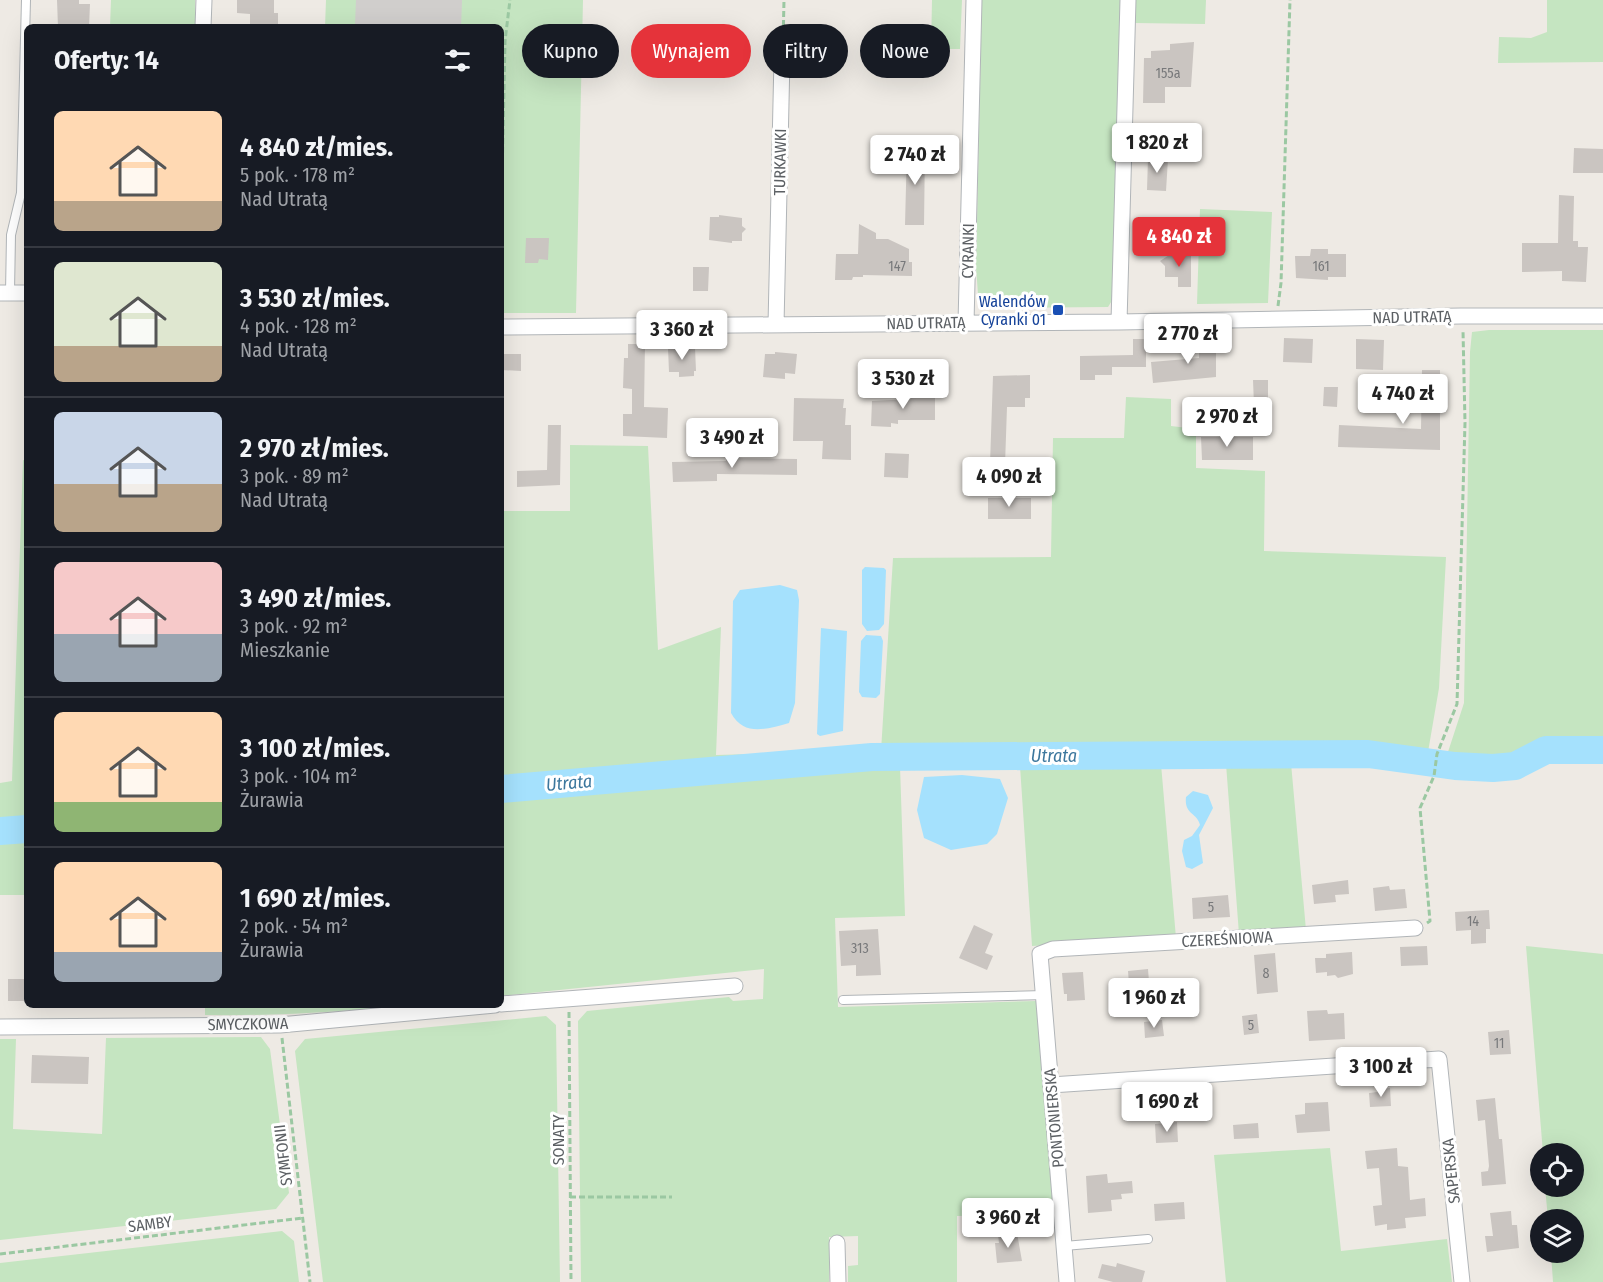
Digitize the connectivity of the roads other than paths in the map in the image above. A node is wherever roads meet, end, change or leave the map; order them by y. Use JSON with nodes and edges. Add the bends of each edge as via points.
{"nodes":[{"id":1,"x":26,"y":0,"type":"edge"},
{"id":2,"x":204,"y":0,"type":"edge"},
{"id":3,"x":974,"y":0,"type":"edge"},
{"id":4,"x":1128,"y":0,"type":"edge"},
{"id":5,"x":25,"y":24,"type":"edge"},
{"id":6,"x":203,"y":24,"type":"edge"},
{"id":7,"x":24,"y":78,"type":"edge"},
{"id":8,"x":782,"y":78,"type":"edge"},
{"id":9,"x":5,"y":293,"type":"edge"},
{"id":10,"x":24,"y":293,"type":"edge"},
{"id":11,"x":1603,"y":316,"type":"edge"},
{"id":12,"x":1119,"y":322,"type":"junction"},
{"id":13,"x":966,"y":323,"type":"junction"},
{"id":14,"x":776,"y":325,"type":"junction"},
{"id":15,"x":504,"y":327,"type":"edge"},
{"id":16,"x":1415,"y":928,"type":"road end"},
{"id":17,"x":1040,"y":954,"type":"joint"},
{"id":18,"x":735,"y":987,"type":"dead end"},
{"id":19,"x":1044,"y":995,"type":"junction"},
{"id":20,"x":843,"y":1000,"type":"dead end"},
{"id":21,"x":504,"y":1005,"type":"edge"},
{"id":22,"x":461,"y":1008,"type":"edge"},
{"id":23,"x":0,"y":1027,"type":"edge"},
{"id":24,"x":1051,"y":1085,"type":"junction"},
{"id":25,"x":1148,"y":1239,"type":"dead end"},
{"id":26,"x":837,"y":1243,"type":"dead end"},
{"id":27,"x":1064,"y":1246,"type":"junction"},
{"id":28,"x":838,"y":1282,"type":"edge"},
{"id":29,"x":1067,"y":1282,"type":"edge"},
{"id":30,"x":1462,"y":1282,"type":"edge"}],
"edges":[{"from":1,"to":5,"type":"lane"},
{"from":2,"to":6,"type":"street"},
{"from":3,"to":13,"type":"street","name":"CYRANKI"},
{"from":4,"to":12,"type":"street"},
{"from":7,"to":9,"type":"lane","via":[[21,194],[11,235]]},
{"from":8,"to":14,"type":"street","name":"TURKAWKI"},
{"from":9,"to":10,"type":"street"},
{"from":11,"to":12,"type":"street","name":"NAD UTRATĄ"},
{"from":12,"to":13,"type":"street","name":"NAD UTRATĄ"},
{"from":13,"to":14,"type":"street","name":"NAD UTRATĄ"},
{"from":14,"to":15,"type":"street","name":"NAD UTRATĄ"},
{"from":16,"to":17,"type":"street","name":"CZEREŚNIOWA","via":[[1053,949]]},
{"from":17,"to":19,"type":"street","name":"PONTONIERSKA"},
{"from":18,"to":21,"type":"street"},
{"from":19,"to":20,"type":"lane"},
{"from":19,"to":24,"type":"street","name":"PONTONIERSKA"},
{"from":22,"to":23,"type":"street","name":"SMYCZKOWA","via":[[280,1024]]},
{"from":24,"to":27,"type":"street","name":"PONTONIERSKA"},
{"from":24,"to":30,"type":"street","name":"SAPERSKA","via":[[1439,1059]]},
{"from":25,"to":27,"type":"lane"},
{"from":26,"to":28,"type":"street"},
{"from":27,"to":29,"type":"street","name":"PONTONIERSKA"}]}
